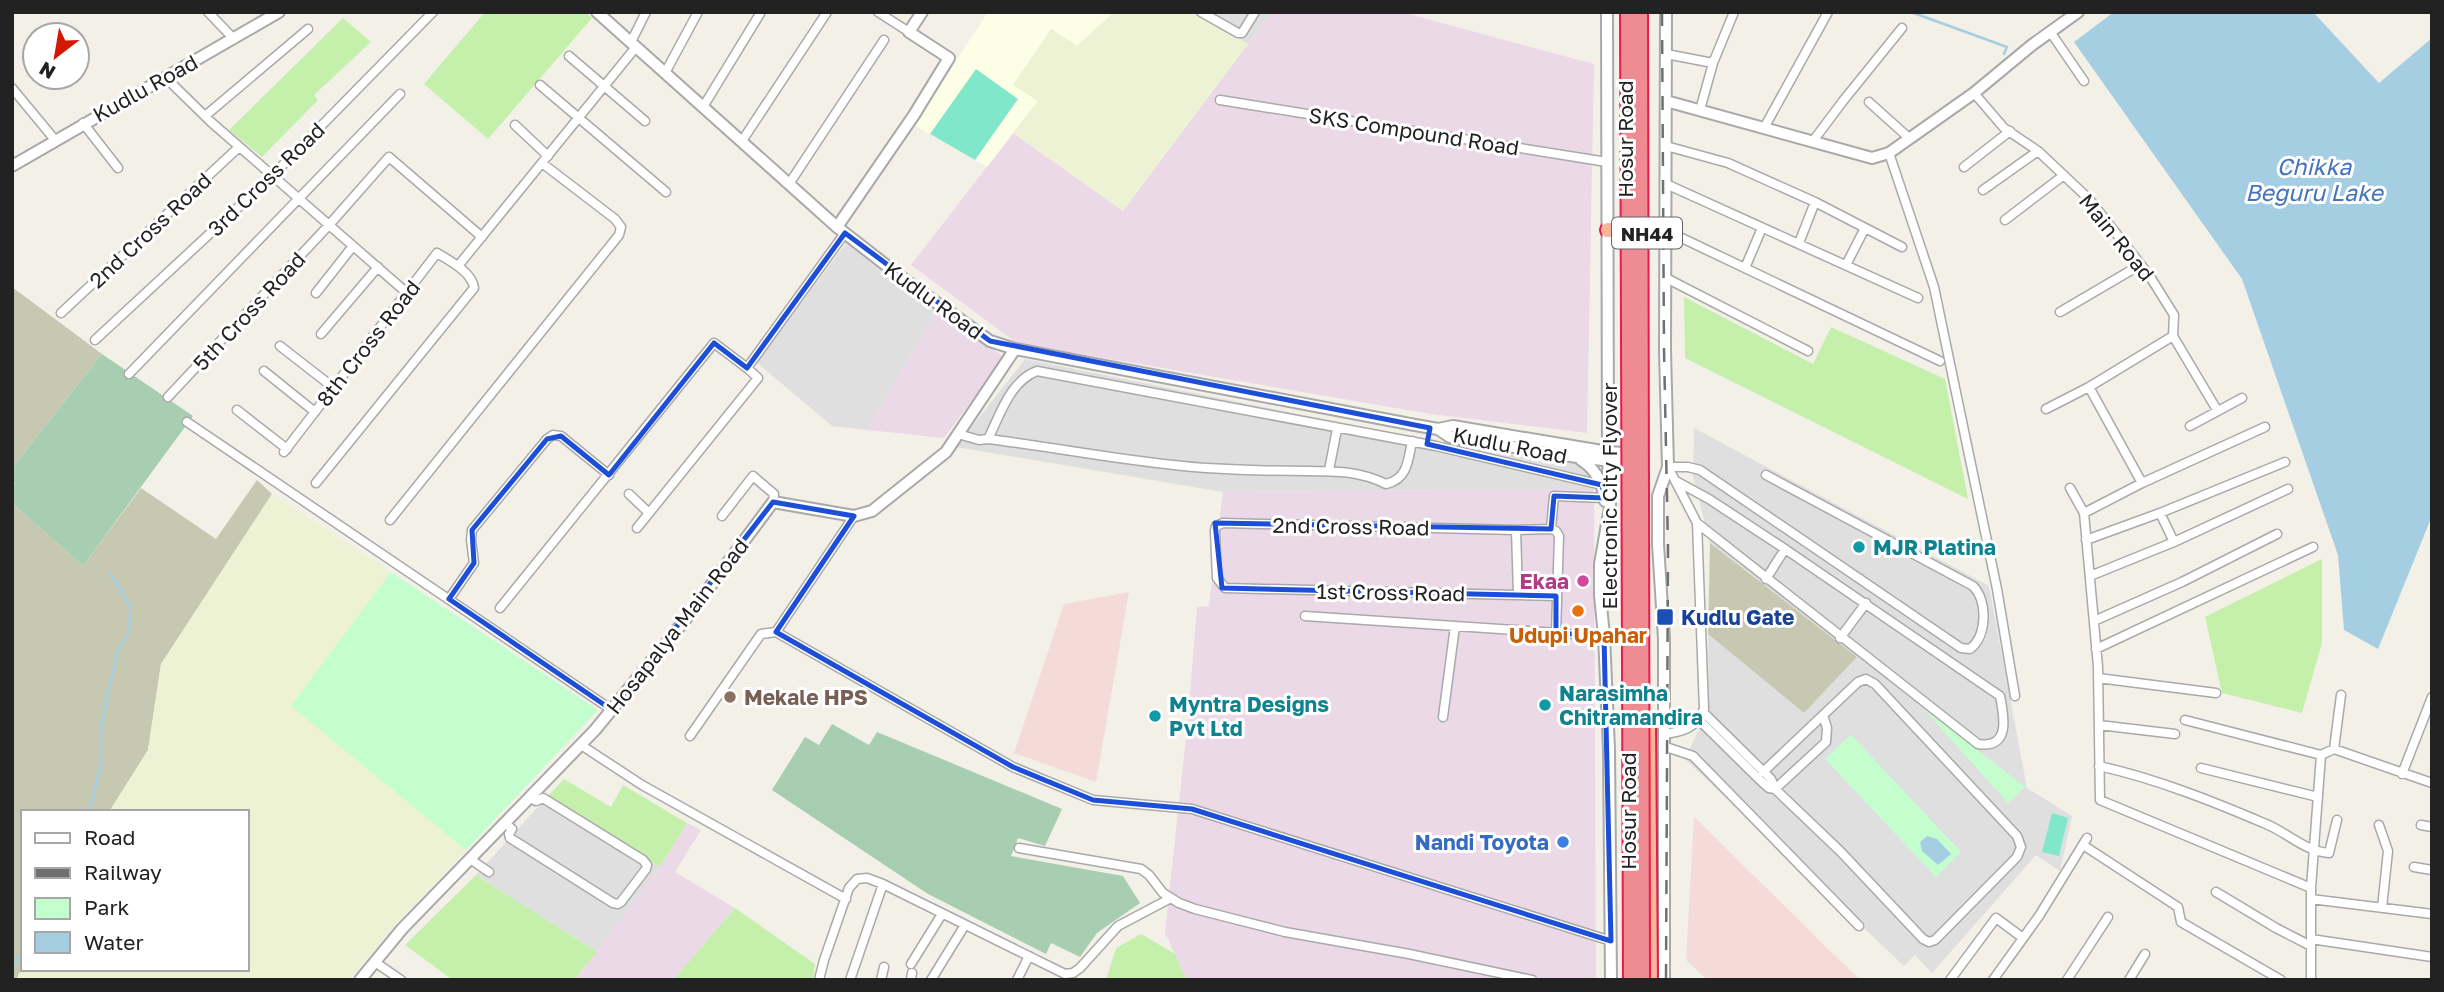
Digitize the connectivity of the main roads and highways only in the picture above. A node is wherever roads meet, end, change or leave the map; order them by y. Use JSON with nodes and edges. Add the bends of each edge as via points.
{"nodes":[{"id":1,"x":1626,"y":12,"type":"edge"},
{"id":2,"x":1640,"y":12,"type":"edge"},
{"id":3,"x":1646,"y":12,"type":"edge"},
{"id":4,"x":1608,"y":230,"type":"road end"},
{"id":5,"x":1624,"y":231,"type":"junction"},
{"id":6,"x":1625,"y":980,"type":"edge"},
{"id":7,"x":1631,"y":980,"type":"edge"},
{"id":8,"x":1642,"y":980,"type":"edge"},
{"id":9,"x":1650,"y":980,"type":"edge"}],
"edges":[{"from":1,"to":5,"type":"highway","name":"Hosur Road","number":"NH44"},
{"from":1,"to":7,"type":"highway","name":"Electronic City Flyover","bridge":true},
{"from":2,"to":8,"type":"highway","name":"Electronic City Flyover","bridge":true},
{"from":3,"to":9,"type":"highway","name":"Hosur Road","number":"NH44","via":[[1647,459],[1656,772]]},
{"from":4,"to":5,"type":"highway"},
{"from":5,"to":6,"type":"highway","name":"Hosur Road","number":"NH44"}]}
